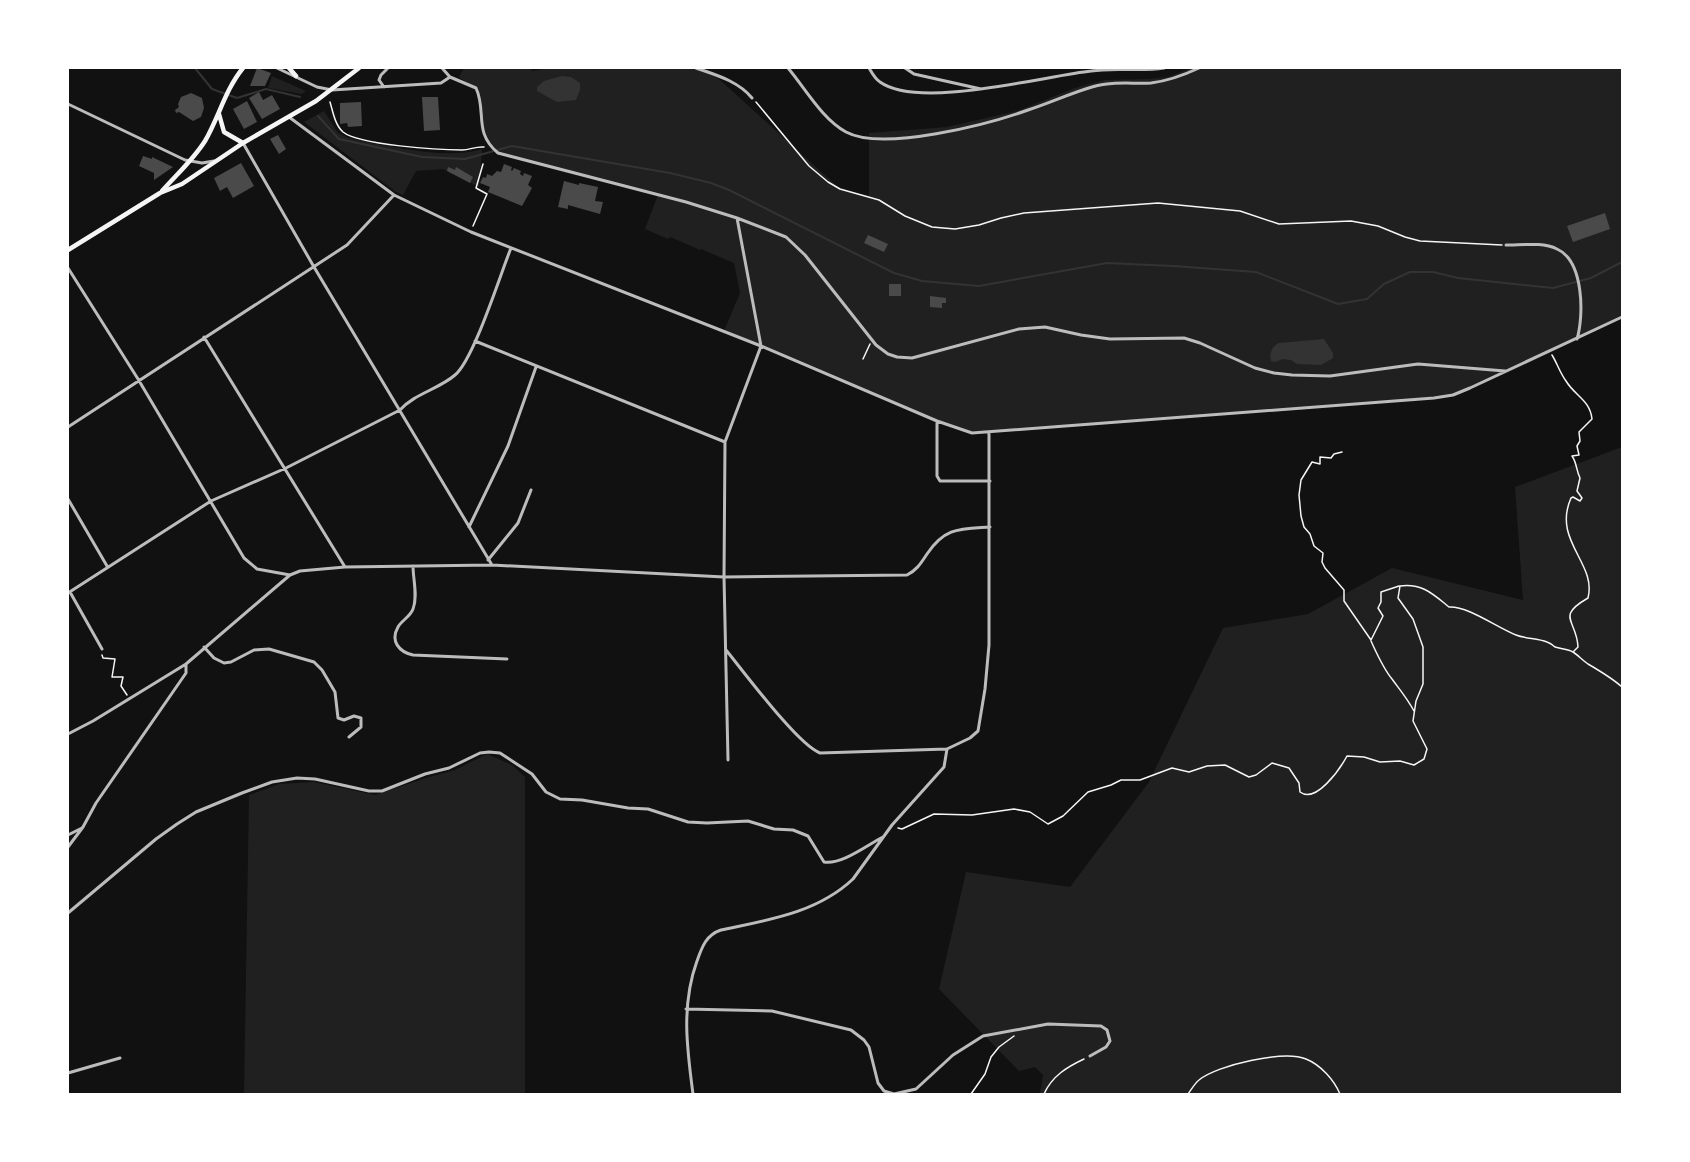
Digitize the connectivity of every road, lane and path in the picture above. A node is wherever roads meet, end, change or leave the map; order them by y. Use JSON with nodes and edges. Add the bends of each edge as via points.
{"nodes":[{"id":1,"x":243,"y":68,"type":"edge"},
{"id":2,"x":277,"y":68,"type":"edge"},
{"id":3,"x":289,"y":68,"type":"edge"},
{"id":4,"x":359,"y":68,"type":"edge"},
{"id":5,"x":388,"y":68,"type":"edge"},
{"id":6,"x":442,"y":68,"type":"edge"},
{"id":7,"x":696,"y":68,"type":"edge"},
{"id":8,"x":788,"y":68,"type":"edge"},
{"id":9,"x":869,"y":68,"type":"edge"},
{"id":10,"x":905,"y":68,"type":"edge"},
{"id":11,"x":1131,"y":68,"type":"edge"},
{"id":12,"x":1164,"y":68,"type":"edge"},
{"id":13,"x":1199,"y":68,"type":"edge"},
{"id":14,"x":1137,"y":70,"type":"junction"},
{"id":15,"x":296,"y":76,"type":"junction"},
{"id":16,"x":450,"y":77,"type":"junction"},
{"id":17,"x":385,"y":87,"type":"junction"},
{"id":18,"x":982,"y":89,"type":"junction"},
{"id":19,"x":332,"y":90,"type":"junction"},
{"id":20,"x":752,"y":98,"type":"joint"},
{"id":21,"x":330,"y":102,"type":"dead end"},
{"id":22,"x":68,"y":104,"type":"edge"},
{"id":23,"x":219,"y":112,"type":"junction"},
{"id":24,"x":289,"y":117,"type":"junction"},
{"id":25,"x":488,"y":141,"type":"junction"},
{"id":26,"x":243,"y":143,"type":"junction"},
{"id":27,"x":216,"y":160,"type":"junction"},
{"id":28,"x":190,"y":162,"type":"junction"},
{"id":29,"x":483,"y":164,"type":"dead end"},
{"id":30,"x":160,"y":193,"type":"junction"},
{"id":31,"x":394,"y":195,"type":"junction"},
{"id":32,"x":737,"y":218,"type":"junction"},
{"id":33,"x":471,"y":232,"type":"junction"},
{"id":34,"x":1506,"y":245,"type":"joint"},
{"id":35,"x":510,"y":248,"type":"junction"},
{"id":36,"x":68,"y":250,"type":"edge"},
{"id":37,"x":314,"y":267,"type":"junction"},
{"id":38,"x":68,"y":268,"type":"edge"},
{"id":39,"x":1623,"y":317,"type":"edge"},
{"id":40,"x":204,"y":337,"type":"junction"},
{"id":41,"x":1577,"y":339,"type":"junction"},
{"id":42,"x":475,"y":341,"type":"junction"},
{"id":43,"x":872,"y":342,"type":"junction"},
{"id":44,"x":761,"y":346,"type":"junction"},
{"id":45,"x":1550,"y":351,"type":"junction"},
{"id":46,"x":863,"y":359,"type":"dead end"},
{"id":47,"x":536,"y":367,"type":"junction"},
{"id":48,"x":1506,"y":371,"type":"junction"},
{"id":49,"x":138,"y":379,"type":"junction"},
{"id":50,"x":400,"y":410,"type":"junction"},
{"id":51,"x":937,"y":421,"type":"junction"},
{"id":52,"x":68,"y":427,"type":"edge"},
{"id":53,"x":989,"y":433,"type":"junction"},
{"id":54,"x":725,"y":442,"type":"junction"},
{"id":55,"x":1342,"y":452,"type":"dead end"},
{"id":56,"x":286,"y":468,"type":"junction"},
{"id":57,"x":990,"y":482,"type":"junction"},
{"id":58,"x":531,"y":490,"type":"dead end"},
{"id":59,"x":68,"y":499,"type":"edge"},
{"id":60,"x":211,"y":501,"type":"junction"},
{"id":61,"x":469,"y":527,"type":"junction"},
{"id":62,"x":990,"y":527,"type":"junction"},
{"id":63,"x":488,"y":560,"type":"junction"},
{"id":64,"x":492,"y":565,"type":"junction"},
{"id":65,"x":107,"y":566,"type":"junction"},
{"id":66,"x":413,"y":566,"type":"junction"},
{"id":67,"x":345,"y":567,"type":"junction"},
{"id":68,"x":290,"y":575,"type":"junction"},
{"id":69,"x":724,"y":577,"type":"junction"},
{"id":70,"x":1400,"y":586,"type":"junction"},
{"id":71,"x":69,"y":592,"type":"edge"},
{"id":72,"x":1371,"y":640,"type":"junction"},
{"id":73,"x":204,"y":647,"type":"junction"},
{"id":74,"x":102,"y":648,"type":"joint"},
{"id":75,"x":726,"y":650,"type":"junction"},
{"id":76,"x":1573,"y":651,"type":"junction"},
{"id":77,"x":507,"y":659,"type":"dead end"},
{"id":78,"x":186,"y":664,"type":"junction"},
{"id":79,"x":1623,"y":687,"type":"edge"},
{"id":80,"x":129,"y":699,"type":"junction"},
{"id":81,"x":1414,"y":711,"type":"junction"},
{"id":82,"x":68,"y":734,"type":"edge"},
{"id":83,"x":349,"y":737,"type":"dead end"},
{"id":84,"x":947,"y":749,"type":"junction"},
{"id":85,"x":728,"y":760,"type":"dead end"},
{"id":86,"x":892,"y":825,"type":"junction"},
{"id":87,"x":83,"y":827,"type":"junction"},
{"id":88,"x":68,"y":835,"type":"edge"},
{"id":89,"x":883,"y":837,"type":"junction"},
{"id":90,"x":68,"y":847,"type":"edge"},
{"id":91,"x":68,"y":914,"type":"edge"},
{"id":92,"x":686,"y":1009,"type":"junction"},
{"id":93,"x":1026,"y":1027,"type":"junction"},
{"id":94,"x":1090,"y":1056,"type":"joint"},
{"id":95,"x":120,"y":1058,"type":"dead end"},
{"id":96,"x":68,"y":1073,"type":"edge"},
{"id":97,"x":693,"y":1095,"type":"edge"},
{"id":98,"x":971,"y":1095,"type":"edge"},
{"id":99,"x":1044,"y":1095,"type":"edge"},
{"id":100,"x":1188,"y":1095,"type":"edge"},
{"id":101,"x":1340,"y":1095,"type":"edge"}],
"edges":[{"from":1,"to":23,"type":"main road","via":[[229,87]]},
{"from":2,"to":15,"type":"street"},
{"from":3,"to":15,"type":"main road"},
{"from":4,"to":19,"type":"main road"},
{"from":5,"to":17,"type":"street","via":[[379,80]]},
{"from":6,"to":16,"type":"street"},
{"from":7,"to":20,"type":"street","via":[[735,82]]},
{"from":8,"to":13,"type":"street","via":[[842,129],[858,136],[912,139],[982,124],[1093,87],[1161,81]]},
{"from":9,"to":18,"type":"street","via":[[879,82],[901,90],[958,93]]},
{"from":10,"to":18,"type":"street","via":[[914,74]]},
{"from":11,"to":14,"type":"street"},
{"from":12,"to":14,"type":"street"},
{"from":14,"to":18,"type":"street","via":[[1102,69]]},
{"from":15,"to":19,"type":"street"},
{"from":16,"to":17,"type":"street","via":[[441,83]]},
{"from":16,"to":25,"type":"street","via":[[476,88],[482,131]]},
{"from":17,"to":19,"type":"street"},
{"from":19,"to":24,"type":"main road"},
{"from":20,"to":34,"type":"path","via":[[787,143],[828,182],[879,200],[932,227],[955,229],[1024,213],[1158,203],[1240,211],[1279,224],[1351,221],[1420,241]]},
{"from":21,"to":25,"type":"path","via":[[340,129],[352,137],[427,149],[464,150],[485,147]]},
{"from":22,"to":28,"type":"street"},
{"from":23,"to":26,"type":"main road","via":[[224,132]]},
{"from":23,"to":28,"type":"main road"},
{"from":24,"to":26,"type":"main road"},
{"from":24,"to":31,"type":"street"},
{"from":25,"to":32,"type":"street","via":[[501,154]]},
{"from":26,"to":27,"type":"main road"},
{"from":26,"to":37,"type":"street"},
{"from":27,"to":28,"type":"street"},
{"from":27,"to":30,"type":"main road","via":[[182,184]]},
{"from":28,"to":30,"type":"main road"},
{"from":29,"to":33,"type":"path","via":[[476,188],[487,194]]},
{"from":30,"to":36,"type":"main road"},
{"from":31,"to":33,"type":"street"},
{"from":31,"to":37,"type":"street","via":[[347,245]]},
{"from":32,"to":43,"type":"street","via":[[786,237],[797,246]]},
{"from":32,"to":44,"type":"street"},
{"from":33,"to":35,"type":"street"},
{"from":34,"to":41,"type":"street","via":[[1559,249],[1568,259],[1580,287]]},
{"from":35,"to":42,"type":"street"},
{"from":35,"to":44,"type":"street"},
{"from":37,"to":40,"type":"street"},
{"from":37,"to":50,"type":"street"},
{"from":38,"to":49,"type":"street"},
{"from":39,"to":41,"type":"street"},
{"from":40,"to":49,"type":"street"},
{"from":40,"to":56,"type":"street"},
{"from":41,"to":45,"type":"street"},
{"from":42,"to":47,"type":"street"},
{"from":42,"to":50,"type":"street","via":[[456,375]]},
{"from":43,"to":46,"type":"path"},
{"from":43,"to":48,"type":"street","via":[[888,354],[912,358],[1019,329],[1045,327],[1110,339],[1184,338],[1255,368],[1292,375],[1350,374],[1418,364]]},
{"from":44,"to":51,"type":"street"},
{"from":44,"to":54,"type":"street"},
{"from":45,"to":48,"type":"street"},
{"from":45,"to":76,"type":"path","via":[[1565,380],[1591,408],[1592,419],[1580,432],[1576,446],[1579,455],[1572,456],[1580,478],[1577,491],[1582,498],[1570,498],[1565,510],[1574,550],[1591,587],[1588,598],[1573,606],[1570,614],[1578,640]]},
{"from":47,"to":54,"type":"street"},
{"from":47,"to":61,"type":"street","via":[[508,446]]},
{"from":48,"to":53,"type":"street","via":[[1453,395],[1434,398]]},
{"from":49,"to":52,"type":"street"},
{"from":49,"to":60,"type":"street"},
{"from":50,"to":56,"type":"street"},
{"from":50,"to":61,"type":"street"},
{"from":51,"to":53,"type":"street","via":[[972,433]]},
{"from":51,"to":57,"type":"street","via":[[940,482]]},
{"from":53,"to":57,"type":"street"},
{"from":54,"to":69,"type":"street"},
{"from":55,"to":72,"type":"path","via":[[1331,458],[1320,457],[1320,464],[1312,462],[1301,480],[1301,516],[1314,546],[1323,553],[1325,568],[1344,590],[1344,601]]},
{"from":56,"to":60,"type":"street"},
{"from":56,"to":67,"type":"street"},
{"from":57,"to":62,"type":"street"},
{"from":58,"to":63,"type":"street","via":[[518,523]]},
{"from":59,"to":65,"type":"street"},
{"from":60,"to":65,"type":"street"},
{"from":60,"to":68,"type":"street","via":[[247,562],[257,569]]},
{"from":61,"to":63,"type":"street"},
{"from":62,"to":69,"type":"street","via":[[947,533],[917,569],[907,575]]},
{"from":62,"to":84,"type":"street","via":[[988,645],[980,724],[970,738]]},
{"from":63,"to":64,"type":"street"},
{"from":64,"to":66,"type":"street"},
{"from":64,"to":69,"type":"street"},
{"from":65,"to":71,"type":"street"},
{"from":66,"to":67,"type":"street"},
{"from":66,"to":77,"type":"street","via":[[414,605],[395,637],[402,651],[413,655]]},
{"from":67,"to":68,"type":"street"},
{"from":68,"to":73,"type":"street"},
{"from":69,"to":75,"type":"street"},
{"from":70,"to":72,"type":"path","via":[[1381,592],[1378,608],[1383,616]]},
{"from":70,"to":76,"type":"path","via":[[1416,585],[1449,607],[1480,615],[1530,640]]},
{"from":70,"to":81,"type":"path","via":[[1398,598],[1413,619],[1423,647],[1423,684]]},
{"from":71,"to":74,"type":"street"},
{"from":72,"to":81,"type":"path","via":[[1391,679]]},
{"from":73,"to":78,"type":"street"},
{"from":73,"to":83,"type":"street","via":[[224,663],[261,649],[314,662],[334,692],[338,718],[361,718],[361,727]]},
{"from":74,"to":80,"type":"path","via":[[102,658],[115,659],[112,677],[123,677],[121,686]]},
{"from":75,"to":84,"type":"street","via":[[814,751],[830,754]]},
{"from":75,"to":85,"type":"street"},
{"from":76,"to":79,"type":"path"},
{"from":78,"to":80,"type":"street"},
{"from":78,"to":87,"type":"street","via":[[186,673]]},
{"from":80,"to":82,"type":"street"},
{"from":81,"to":86,"type":"path","via":[[1413,721],[1427,749],[1424,759],[1414,765],[1347,756],[1321,789],[1311,795],[1300,792],[1289,768],[1272,763],[1249,777],[1225,765],[1190,772],[1172,768],[1088,792],[1063,816],[1048,824],[1030,812],[1014,809],[972,815],[934,814],[902,829]]},
{"from":84,"to":86,"type":"street","via":[[944,766]]},
{"from":86,"to":89,"type":"street"},
{"from":87,"to":88,"type":"street"},
{"from":87,"to":90,"type":"street"},
{"from":89,"to":91,"type":"street","via":[[844,859],[824,862],[808,836],[793,830],[748,821],[688,822],[648,809],[553,797],[532,774],[500,753],[489,752],[382,791],[297,778],[242,793],[177,824]]},
{"from":89,"to":92,"type":"street","via":[[853,879],[838,891],[784,917],[710,935],[694,967]]},
{"from":92,"to":93,"type":"street","via":[[772,1011],[850,1030],[868,1047],[878,1083],[884,1091],[894,1094],[916,1089],[973,1041]]},
{"from":92,"to":97,"type":"street"},
{"from":93,"to":94,"type":"street","via":[[1101,1026],[1107,1030],[1110,1041]]},
{"from":93,"to":98,"type":"path","via":[[999,1047]]},
{"from":94,"to":99,"type":"path","via":[[1065,1067]]},
{"from":95,"to":96,"type":"street"},
{"from":100,"to":101,"type":"path","via":[[1199,1080],[1218,1071],[1286,1054],[1319,1067]]}]}
